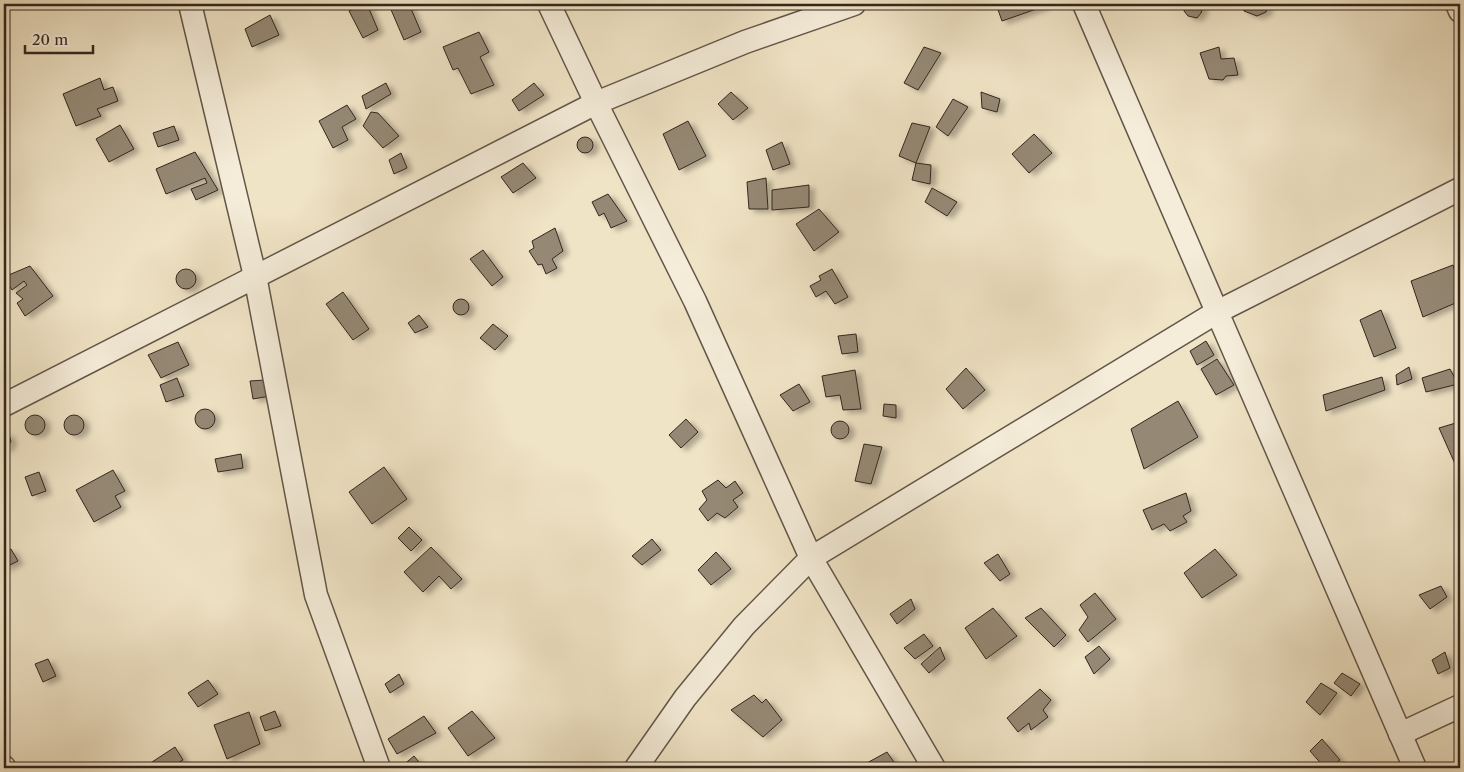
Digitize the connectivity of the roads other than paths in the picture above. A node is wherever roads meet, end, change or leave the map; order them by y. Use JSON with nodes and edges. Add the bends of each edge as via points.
{"nodes":[{"id":1,"x":190,"y":4,"type":"edge"},
{"id":2,"x":549,"y":4,"type":"edge"},
{"id":3,"x":854,"y":4,"type":"edge"},
{"id":4,"x":1084,"y":4,"type":"edge"},
{"id":5,"x":1457,"y":4,"type":"edge"},
{"id":6,"x":1460,"y":11,"type":"edge"},
{"id":7,"x":596,"y":103,"type":"junction"},
{"id":8,"x":1460,"y":189,"type":"edge"},
{"id":9,"x":255,"y":276,"type":"junction"},
{"id":10,"x":1217,"y":312,"type":"junction"},
{"id":11,"x":4,"y":405,"type":"edge"},
{"id":12,"x":811,"y":558,"type":"junction"},
{"id":13,"x":1460,"y":706,"type":"edge"},
{"id":14,"x":1400,"y":734,"type":"junction"},
{"id":15,"x":379,"y":768,"type":"edge"},
{"id":16,"x":636,"y":768,"type":"edge"},
{"id":17,"x":934,"y":768,"type":"edge"},
{"id":18,"x":1415,"y":768,"type":"edge"}],
"edges":[{"from":1,"to":9,"type":"street"},
{"from":2,"to":7,"type":"street"},
{"from":3,"to":7,"type":"street","via":[[745,42]]},
{"from":4,"to":10,"type":"street"},
{"from":5,"to":6,"type":"street"},
{"from":7,"to":9,"type":"street"},
{"from":7,"to":12,"type":"street","via":[[695,301]]},
{"from":8,"to":10,"type":"street"},
{"from":9,"to":11,"type":"street"},
{"from":9,"to":15,"type":"street","via":[[316,595]]},
{"from":10,"to":12,"type":"street"},
{"from":10,"to":14,"type":"street"},
{"from":12,"to":16,"type":"street","via":[[744,626],[685,698]]},
{"from":12,"to":17,"type":"street"},
{"from":13,"to":14,"type":"street"},
{"from":14,"to":18,"type":"street"}]}
